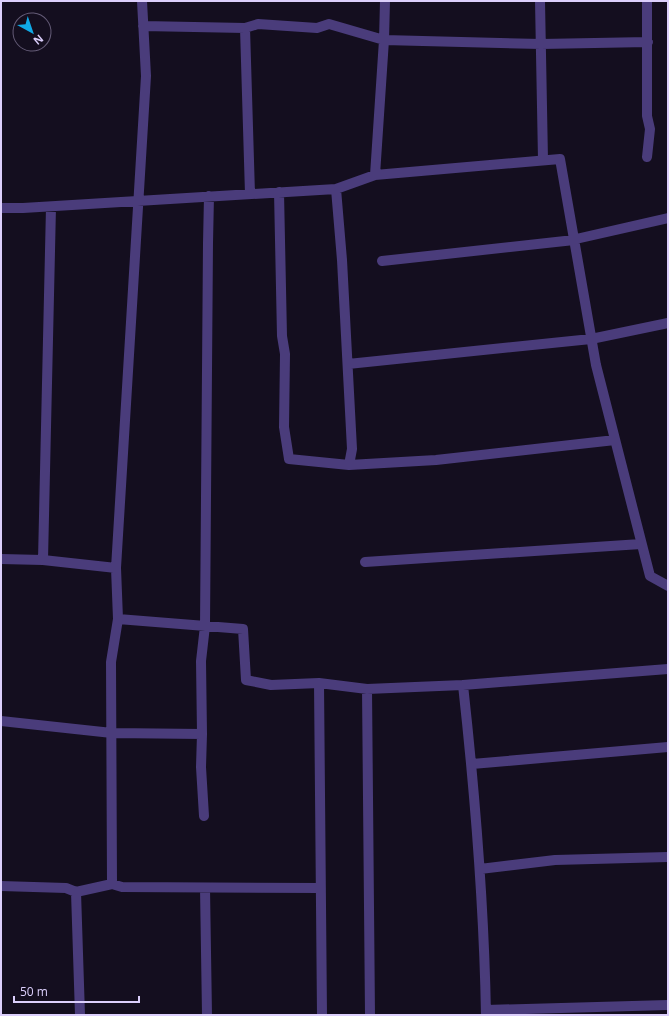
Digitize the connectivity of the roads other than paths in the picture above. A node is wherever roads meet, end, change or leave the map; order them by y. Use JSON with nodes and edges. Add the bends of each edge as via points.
{"nodes":[{"id":1,"x":142,"y":1,"type":"edge"},
{"id":2,"x":385,"y":1,"type":"edge"},
{"id":3,"x":540,"y":1,"type":"edge"},
{"id":4,"x":647,"y":1,"type":"edge"},
{"id":5,"x":143,"y":26,"type":"junction"},
{"id":6,"x":245,"y":28,"type":"junction"},
{"id":7,"x":384,"y":40,"type":"junction"},
{"id":8,"x":648,"y":42,"type":"junction"},
{"id":9,"x":541,"y":44,"type":"junction"},
{"id":10,"x":647,"y":157,"type":"dead end"},
{"id":11,"x":543,"y":160,"type":"junction"},
{"id":12,"x":375,"y":175,"type":"junction"},
{"id":13,"x":336,"y":189,"type":"junction"},
{"id":14,"x":279,"y":192,"type":"junction"},
{"id":15,"x":250,"y":194,"type":"junction"},
{"id":16,"x":210,"y":196,"type":"junction"},
{"id":17,"x":139,"y":201,"type":"junction"},
{"id":18,"x":51,"y":206,"type":"junction"},
{"id":19,"x":1,"y":208,"type":"edge"},
{"id":20,"x":668,"y":218,"type":"edge"},
{"id":21,"x":574,"y":240,"type":"junction"},
{"id":22,"x":382,"y":261,"type":"dead end"},
{"id":23,"x":668,"y":323,"type":"edge"},
{"id":24,"x":591,"y":339,"type":"junction"},
{"id":25,"x":348,"y":364,"type":"junction"},
{"id":26,"x":615,"y":440,"type":"junction"},
{"id":27,"x":349,"y":465,"type":"junction"},
{"id":28,"x":641,"y":544,"type":"junction"},
{"id":29,"x":1,"y":559,"type":"edge"},
{"id":30,"x":43,"y":560,"type":"junction"},
{"id":31,"x":365,"y":562,"type":"dead end"},
{"id":32,"x":116,"y":568,"type":"junction"},
{"id":33,"x":668,"y":586,"type":"edge"},
{"id":34,"x":118,"y":619,"type":"junction"},
{"id":35,"x":205,"y":626,"type":"junction"},
{"id":36,"x":668,"y":668,"type":"edge"},
{"id":37,"x":319,"y":683,"type":"junction"},
{"id":38,"x":463,"y":684,"type":"junction"},
{"id":39,"x":367,"y":689,"type":"junction"},
{"id":40,"x":1,"y":721,"type":"edge"},
{"id":41,"x":112,"y":733,"type":"junction"},
{"id":42,"x":202,"y":734,"type":"junction"},
{"id":43,"x":668,"y":747,"type":"edge"},
{"id":44,"x":472,"y":764,"type":"junction"},
{"id":45,"x":204,"y":816,"type":"dead end"},
{"id":46,"x":668,"y":857,"type":"edge"},
{"id":47,"x":480,"y":868,"type":"junction"},
{"id":48,"x":112,"y":884,"type":"junction"},
{"id":49,"x":1,"y":886,"type":"edge"},
{"id":50,"x":204,"y":888,"type":"junction"},
{"id":51,"x":320,"y":888,"type":"junction"},
{"id":52,"x":76,"y":892,"type":"junction"},
{"id":53,"x":668,"y":1005,"type":"edge"},
{"id":54,"x":486,"y":1013,"type":"edge"},
{"id":55,"x":80,"y":1015,"type":"edge"},
{"id":56,"x":207,"y":1015,"type":"edge"},
{"id":57,"x":322,"y":1015,"type":"edge"},
{"id":58,"x":370,"y":1015,"type":"edge"}],
"edges":[{"from":1,"to":5,"type":"street"},
{"from":2,"to":7,"type":"street"},
{"from":3,"to":9,"type":"street"},
{"from":4,"to":8,"type":"street"},
{"from":5,"to":6,"type":"street"},
{"from":5,"to":17,"type":"street","via":[[146,76]]},
{"from":6,"to":7,"type":"street","via":[[258,24],[317,28],[329,24]]},
{"from":6,"to":15,"type":"street"},
{"from":7,"to":9,"type":"street"},
{"from":7,"to":12,"type":"street"},
{"from":8,"to":9,"type":"street"},
{"from":8,"to":10,"type":"street","via":[[647,116],[650,129]]},
{"from":9,"to":11,"type":"street"},
{"from":11,"to":12,"type":"street"},
{"from":11,"to":21,"type":"street","via":[[560,159]]},
{"from":12,"to":13,"type":"street"},
{"from":13,"to":14,"type":"street"},
{"from":13,"to":25,"type":"street"},
{"from":14,"to":15,"type":"street"},
{"from":14,"to":27,"type":"street","via":[[282,336],[285,354],[284,427],[289,459]]},
{"from":15,"to":16,"type":"street"},
{"from":16,"to":17,"type":"street"},
{"from":16,"to":35,"type":"street"},
{"from":17,"to":18,"type":"street"},
{"from":17,"to":32,"type":"street"},
{"from":18,"to":19,"type":"street"},
{"from":18,"to":30,"type":"street"},
{"from":20,"to":21,"type":"street"},
{"from":21,"to":22,"type":"street"},
{"from":21,"to":24,"type":"street"},
{"from":23,"to":24,"type":"street"},
{"from":24,"to":25,"type":"street"},
{"from":24,"to":26,"type":"street"},
{"from":25,"to":27,"type":"street","via":[[352,449]]},
{"from":26,"to":27,"type":"street","via":[[436,460]]},
{"from":26,"to":28,"type":"street"},
{"from":28,"to":31,"type":"street"},
{"from":28,"to":33,"type":"street","via":[[650,576]]},
{"from":29,"to":30,"type":"street"},
{"from":30,"to":32,"type":"street"},
{"from":32,"to":34,"type":"street"},
{"from":34,"to":35,"type":"street"},
{"from":34,"to":41,"type":"street","via":[[111,662]]},
{"from":35,"to":37,"type":"street","via":[[243,629],[246,680],[271,685]]},
{"from":35,"to":42,"type":"street","via":[[201,660]]},
{"from":36,"to":38,"type":"street"},
{"from":37,"to":39,"type":"street"},
{"from":37,"to":51,"type":"street"},
{"from":38,"to":39,"type":"street"},
{"from":38,"to":44,"type":"street"},
{"from":39,"to":58,"type":"street"},
{"from":40,"to":41,"type":"street"},
{"from":41,"to":42,"type":"street"},
{"from":41,"to":48,"type":"street"},
{"from":42,"to":45,"type":"street","via":[[200,767]]},
{"from":43,"to":44,"type":"street"},
{"from":44,"to":47,"type":"street"},
{"from":46,"to":47,"type":"street","via":[[555,860]]},
{"from":47,"to":54,"type":"street"},
{"from":48,"to":50,"type":"street","via":[[122,887]]},
{"from":48,"to":52,"type":"street"},
{"from":49,"to":52,"type":"street","via":[[66,888]]},
{"from":50,"to":51,"type":"street"},
{"from":50,"to":56,"type":"street"},
{"from":51,"to":57,"type":"street"},
{"from":52,"to":55,"type":"street"},
{"from":53,"to":54,"type":"street"}]}
